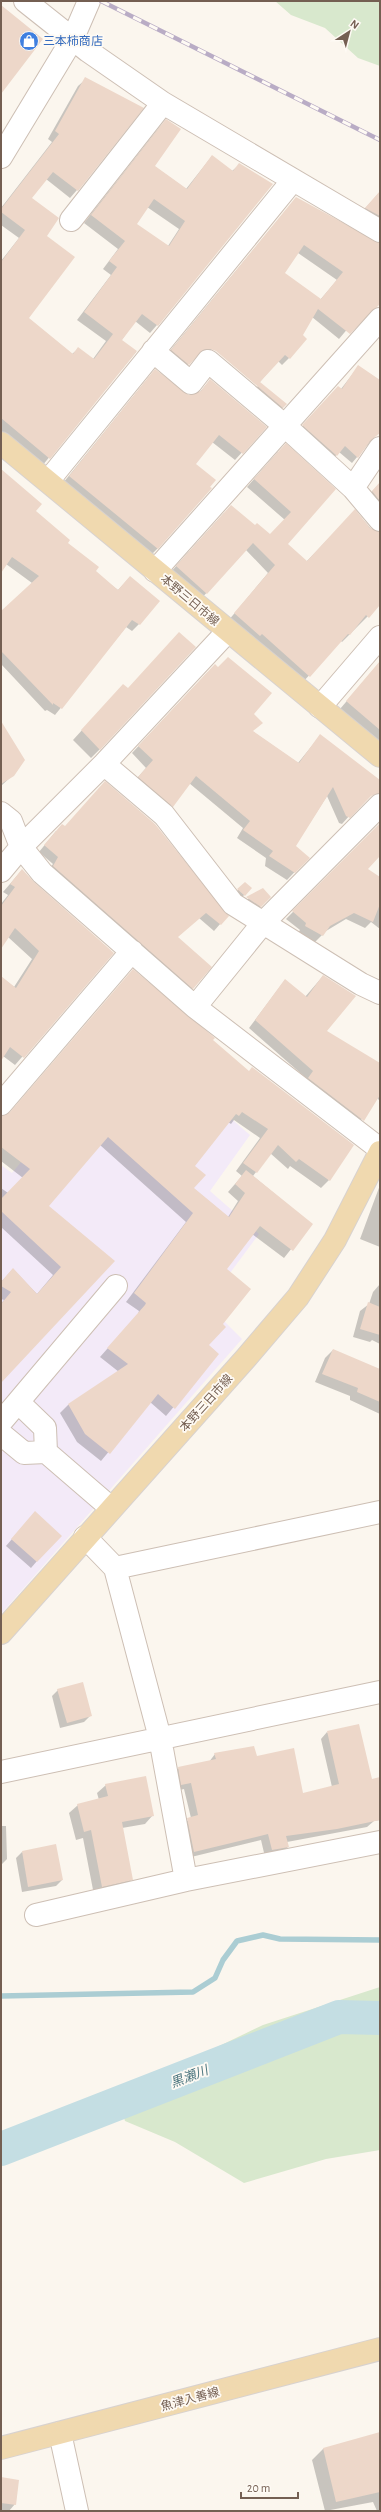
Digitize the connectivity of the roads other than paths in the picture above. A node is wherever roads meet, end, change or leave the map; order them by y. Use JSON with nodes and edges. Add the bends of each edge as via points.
{"nodes":[{"id":1,"x":25,"y":1,"type":"edge"},
{"id":2,"x":89,"y":1,"type":"edge"},
{"id":3,"x":73,"y":38,"type":"junction"},
{"id":4,"x":163,"y":103,"type":"junction"},
{"id":5,"x":1,"y":157,"type":"edge"},
{"id":6,"x":293,"y":180,"type":"junction"},
{"id":7,"x":71,"y":220,"type":"dead end"},
{"id":8,"x":380,"y":231,"type":"edge"},
{"id":9,"x":380,"y":319,"type":"edge"},
{"id":10,"x":153,"y":352,"type":"junction"},
{"id":11,"x":285,"y":426,"type":"junction"},
{"id":12,"x":1,"y":443,"type":"edge"},
{"id":13,"x":380,"y":448,"type":"edge"},
{"id":14,"x":48,"y":481,"type":"junction"},
{"id":15,"x":353,"y":488,"type":"junction"},
{"id":16,"x":380,"y":520,"type":"edge"},
{"id":17,"x":155,"y":571,"type":"junction"},
{"id":18,"x":228,"y":631,"type":"junction"},
{"id":19,"x":380,"y":637,"type":"edge"},
{"id":20,"x":320,"y":707,"type":"junction"},
{"id":21,"x":380,"y":756,"type":"edge"},
{"id":22,"x":104,"y":764,"type":"junction"},
{"id":23,"x":380,"y":805,"type":"edge"},
{"id":24,"x":1,"y":813,"type":"edge"},
{"id":25,"x":21,"y":847,"type":"junction"},
{"id":26,"x":1,"y":871,"type":"edge"},
{"id":27,"x":263,"y":923,"type":"junction"},
{"id":28,"x":132,"y":951,"type":"junction"},
{"id":29,"x":380,"y":993,"type":"edge"},
{"id":30,"x":195,"y":1007,"type":"junction"},
{"id":31,"x":1,"y":1104,"type":"edge"},
{"id":32,"x":380,"y":1151,"type":"edge"},
{"id":33,"x":116,"y":1286,"type":"dead end"},
{"id":34,"x":18,"y":1402,"type":"junction"},
{"id":35,"x":1,"y":1422,"type":"edge"},
{"id":36,"x":1,"y":1434,"type":"edge"},
{"id":37,"x":46,"y":1452,"type":"junction"},
{"id":38,"x":111,"y":1508,"type":"junction"},
{"id":39,"x":380,"y":1512,"type":"edge"},
{"id":40,"x":85,"y":1537,"type":"junction"},
{"id":41,"x":114,"y":1568,"type":"junction"},
{"id":42,"x":1,"y":1633,"type":"edge"},
{"id":43,"x":380,"y":1692,"type":"edge"},
{"id":44,"x":160,"y":1738,"type":"junction"},
{"id":45,"x":1,"y":1772,"type":"edge"},
{"id":46,"x":380,"y":1842,"type":"edge"},
{"id":47,"x":186,"y":1880,"type":"junction"},
{"id":48,"x":36,"y":1915,"type":"dead end"},
{"id":49,"x":380,"y":2349,"type":"edge"},
{"id":50,"x":60,"y":2433,"type":"junction"},
{"id":51,"x":1,"y":2448,"type":"edge"},
{"id":52,"x":77,"y":2511,"type":"edge"}],
"edges":[{"from":1,"to":3,"type":"street"},
{"from":2,"to":3,"type":"street"},
{"from":3,"to":4,"type":"street"},
{"from":3,"to":5,"type":"street"},
{"from":4,"to":6,"type":"street"},
{"from":4,"to":7,"type":"street"},
{"from":6,"to":8,"type":"street"},
{"from":6,"to":10,"type":"street"},
{"from":9,"to":11,"type":"street"},
{"from":10,"to":11,"type":"street","via":[[191,383],[208,361]]},
{"from":10,"to":14,"type":"street"},
{"from":11,"to":15,"type":"street"},
{"from":11,"to":17,"type":"street"},
{"from":12,"to":14,"type":"main road","name":"本野三日市線"},
{"from":13,"to":15,"type":"street"},
{"from":14,"to":17,"type":"main road","name":"本野三日市線"},
{"from":15,"to":16,"type":"street"},
{"from":17,"to":18,"type":"main road","name":"本野三日市線"},
{"from":18,"to":20,"type":"main road","name":"本野三日市線"},
{"from":18,"to":22,"type":"street"},
{"from":19,"to":20,"type":"street"},
{"from":20,"to":21,"type":"main road","name":"本野三日市線"},
{"from":22,"to":25,"type":"street"},
{"from":22,"to":27,"type":"street","via":[[164,814],[233,904]]},
{"from":23,"to":27,"type":"street"},
{"from":24,"to":25,"type":"street","via":[[11,821]]},
{"from":25,"to":26,"type":"street"},
{"from":25,"to":28,"type":"street","via":[[42,873]]},
{"from":27,"to":29,"type":"street","via":[[361,984]]},
{"from":27,"to":30,"type":"street"},
{"from":28,"to":30,"type":"street"},
{"from":28,"to":31,"type":"street"},
{"from":30,"to":32,"type":"street"},
{"from":32,"to":38,"type":"main road","name":"本野三日市線","via":[[336,1240],[298,1297]]},
{"from":33,"to":34,"type":"street"},
{"from":34,"to":35,"type":"street"},
{"from":34,"to":37,"type":"street","via":[[45,1428]]},
{"from":36,"to":37,"type":"street","via":[[24,1453]]},
{"from":37,"to":38,"type":"street"},
{"from":38,"to":40,"type":"main road","name":"本野三日市線"},
{"from":39,"to":41,"type":"street"},
{"from":40,"to":41,"type":"street"},
{"from":40,"to":42,"type":"main road","name":"本野三日市線"},
{"from":41,"to":44,"type":"street"},
{"from":43,"to":44,"type":"street"},
{"from":44,"to":45,"type":"street"},
{"from":44,"to":47,"type":"street"},
{"from":46,"to":47,"type":"street"},
{"from":47,"to":48,"type":"street"},
{"from":49,"to":50,"type":"main road","name":"魚津入善線"},
{"from":50,"to":51,"type":"main road","name":"魚津入善線"},
{"from":50,"to":52,"type":"street"}]}
